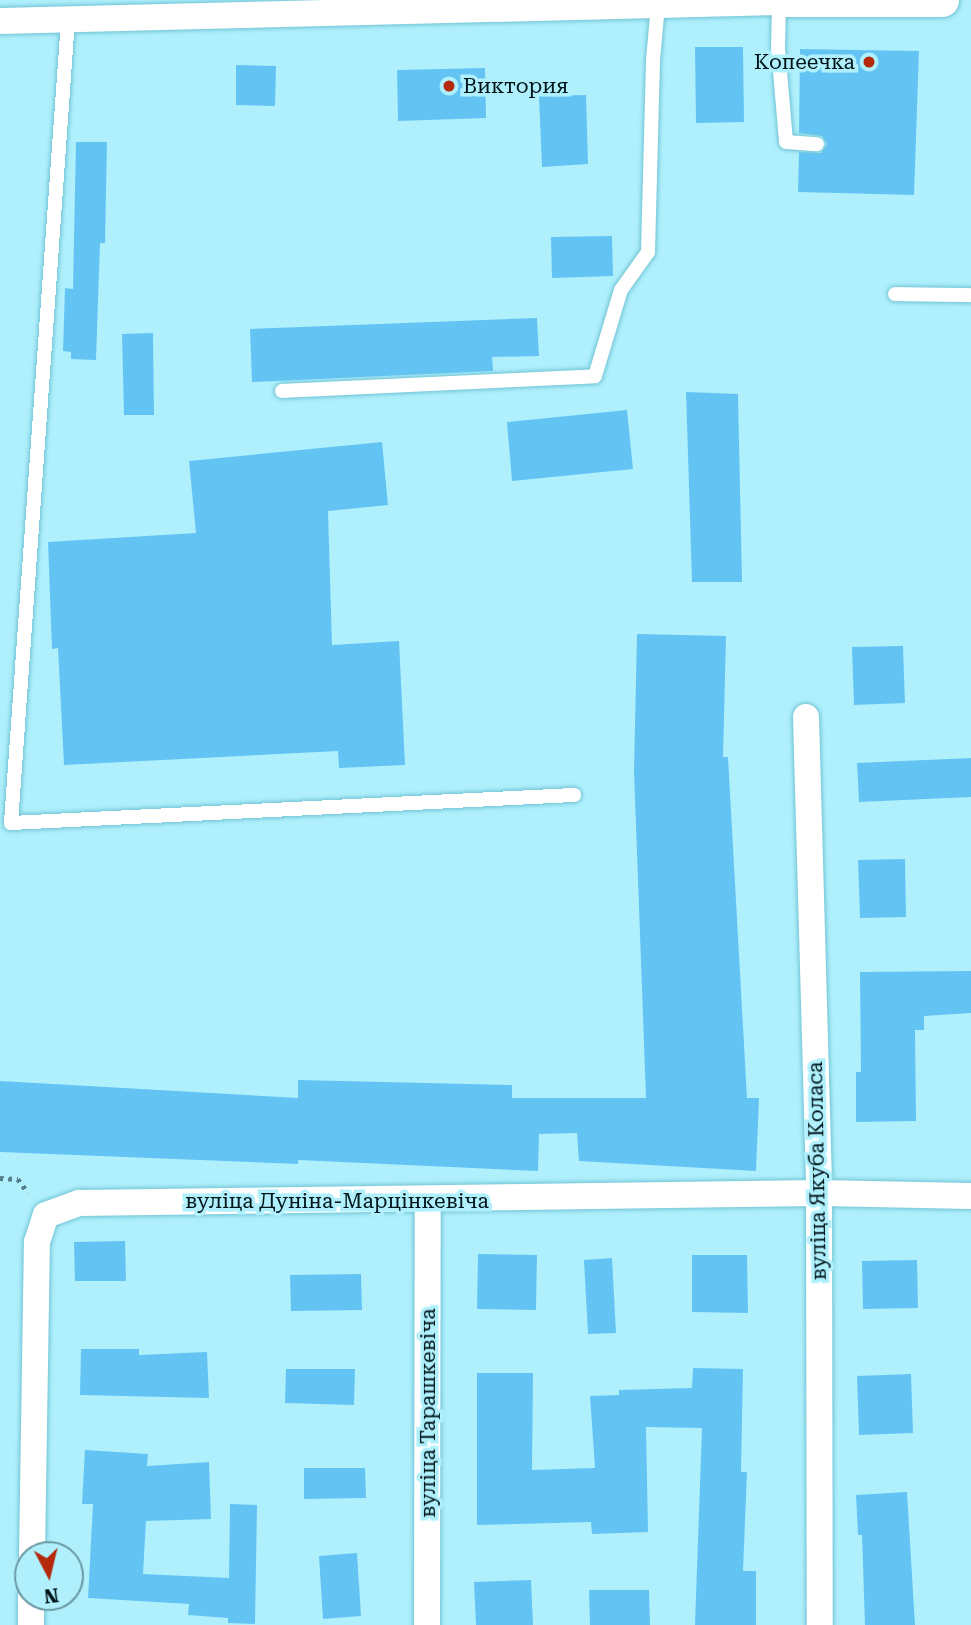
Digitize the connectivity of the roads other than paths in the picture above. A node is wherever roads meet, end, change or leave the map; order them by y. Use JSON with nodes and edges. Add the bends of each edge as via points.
{"nodes":[{"id":1,"x":942,"y":0,"type":"edge"},
{"id":2,"x":779,"y":1,"type":"edge"},
{"id":3,"x":658,"y":5,"type":"junction"},
{"id":4,"x":318,"y":7,"type":"edge"},
{"id":5,"x":68,"y":20,"type":"junction"},
{"id":6,"x":0,"y":22,"type":"edge"},
{"id":7,"x":817,"y":144,"type":"dead end"},
{"id":8,"x":895,"y":294,"type":"dead end"},
{"id":9,"x":971,"y":295,"type":"edge"},
{"id":10,"x":282,"y":391,"type":"dead end"},
{"id":11,"x":806,"y":717,"type":"dead end"},
{"id":12,"x":575,"y":794,"type":"dead end"},
{"id":13,"x":819,"y":1194,"type":"junction"},
{"id":14,"x":971,"y":1196,"type":"edge"},
{"id":15,"x":428,"y":1200,"type":"junction"},
{"id":16,"x":32,"y":1541,"type":"edge"},
{"id":17,"x":427,"y":1625,"type":"edge"},
{"id":18,"x":820,"y":1625,"type":"edge"}],
"edges":[{"from":1,"to":2,"type":"street"},
{"from":2,"to":3,"type":"street"},
{"from":2,"to":7,"type":"lane","via":[[786,142]]},
{"from":3,"to":4,"type":"street"},
{"from":3,"to":10,"type":"lane","via":[[648,252],[621,290],[595,376]]},
{"from":4,"to":5,"type":"street"},
{"from":5,"to":6,"type":"street"},
{"from":5,"to":12,"type":"lane","via":[[11,823]]},
{"from":8,"to":9,"type":"lane"},
{"from":11,"to":13,"type":"street","name":"вуліца Якуба Коласа"},
{"from":13,"to":14,"type":"street","name":"вуліца Дуніна-Марцінкевіча"},
{"from":13,"to":15,"type":"street","name":"вуліца Дуніна-Марцінкевіча"},
{"from":13,"to":18,"type":"street","name":"вуліца Якуба Коласа"},
{"from":15,"to":16,"type":"street","name":"вуліца Дуніна-Марцінкевіча","via":[[79,1203],[46,1215],[37,1242]]},
{"from":15,"to":17,"type":"street","name":"вуліца Тарашкевіча"}]}
